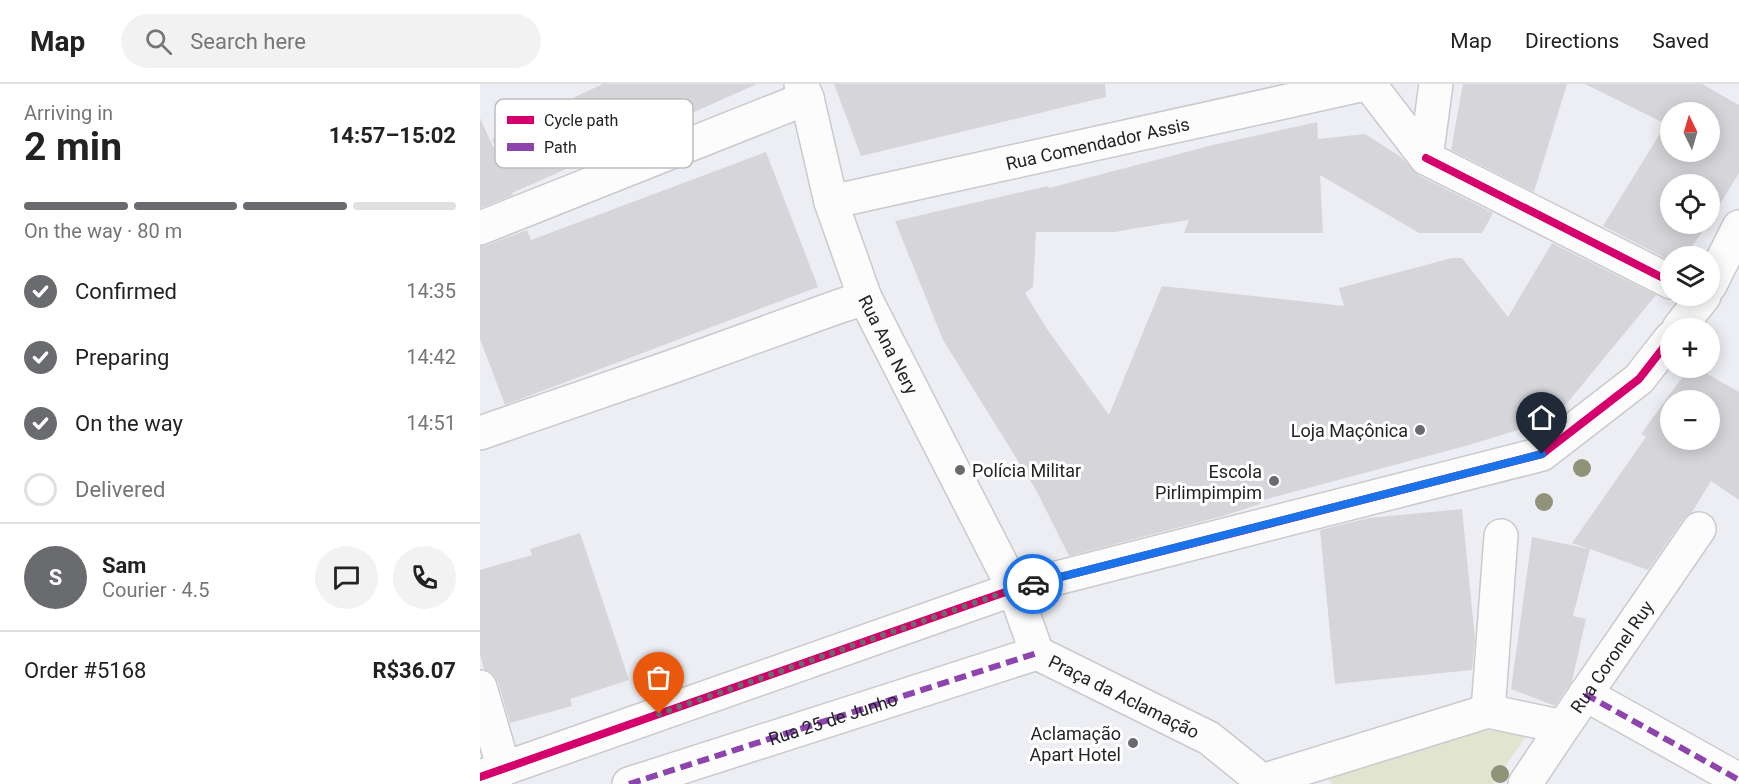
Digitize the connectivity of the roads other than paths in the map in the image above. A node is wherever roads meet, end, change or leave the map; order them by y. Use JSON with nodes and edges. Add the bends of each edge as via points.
{"nodes":[{"id":1,"x":1367,"y":84,"type":"edge"},
{"id":2,"x":1436,"y":84,"type":"edge"},
{"id":3,"x":804,"y":91,"type":"edge"},
{"id":4,"x":693,"y":138,"type":"edge"},
{"id":5,"x":1426,"y":158,"type":"junction"},
{"id":6,"x":622,"y":168,"type":"edge"},
{"id":7,"x":831,"y":202,"type":"junction"},
{"id":8,"x":1739,"y":227,"type":"edge"},
{"id":9,"x":480,"y":228,"type":"edge"},
{"id":10,"x":1720,"y":263,"type":"edge"},
{"id":11,"x":1660,"y":276,"type":"edge"},
{"id":12,"x":865,"y":298,"type":"junction"},
{"id":13,"x":1660,"y":352,"type":"edge"},
{"id":14,"x":480,"y":433,"type":"edge"},
{"id":15,"x":1699,"y":529,"type":"dead end"},
{"id":16,"x":1501,"y":536,"type":"dead end"},
{"id":17,"x":1014,"y":589,"type":"junction"},
{"id":18,"x":1037,"y":652,"type":"junction"},
{"id":19,"x":480,"y":687,"type":"edge"},
{"id":20,"x":1586,"y":694,"type":"junction"},
{"id":21,"x":1488,"y":711,"type":"junction"},
{"id":22,"x":1563,"y":727,"type":"junction"},
{"id":23,"x":491,"y":776,"type":"edge"},
{"id":24,"x":1739,"y":780,"type":"edge"},
{"id":25,"x":1264,"y":782,"type":"edge"},
{"id":26,"x":629,"y":784,"type":"edge"},
{"id":27,"x":1525,"y":784,"type":"edge"}],
"edges":[{"from":1,"to":5,"type":"street","name":"Rua Comendador Assis"},
{"from":1,"to":7,"type":"street","name":"Rua Comendador Assis"},
{"from":2,"to":5,"type":"street"},
{"from":3,"to":4,"type":"street"},
{"from":3,"to":7,"type":"street","name":"Rua Ana Nery"},
{"from":5,"to":11,"type":"street"},
{"from":6,"to":9,"type":"street"},
{"from":7,"to":12,"type":"street","name":"Rua Ana Nery"},
{"from":8,"to":10,"type":"street"},
{"from":12,"to":14,"type":"street"},
{"from":12,"to":17,"type":"street","name":"Rua Ana Nery"},
{"from":13,"to":17,"type":"street","via":[[1639,379],[1542,454]]},
{"from":15,"to":20,"type":"street","name":"Rua Coronel Ruy"},
{"from":16,"to":21,"type":"street"},
{"from":17,"to":18,"type":"street","name":"Praça da Aclamação"},
{"from":17,"to":23,"type":"street"},
{"from":18,"to":25,"type":"street","name":"Praça da Aclamação","via":[[1209,738]]},
{"from":18,"to":26,"type":"street","name":"Rua 25 de Junho"},
{"from":19,"to":23,"type":"street"},
{"from":20,"to":22,"type":"street","name":"Rua Coronel Ruy"},
{"from":20,"to":24,"type":"street"},
{"from":21,"to":22,"type":"street"},
{"from":21,"to":25,"type":"street"},
{"from":22,"to":27,"type":"street","name":"Rua Coronel Ruy"}]}
